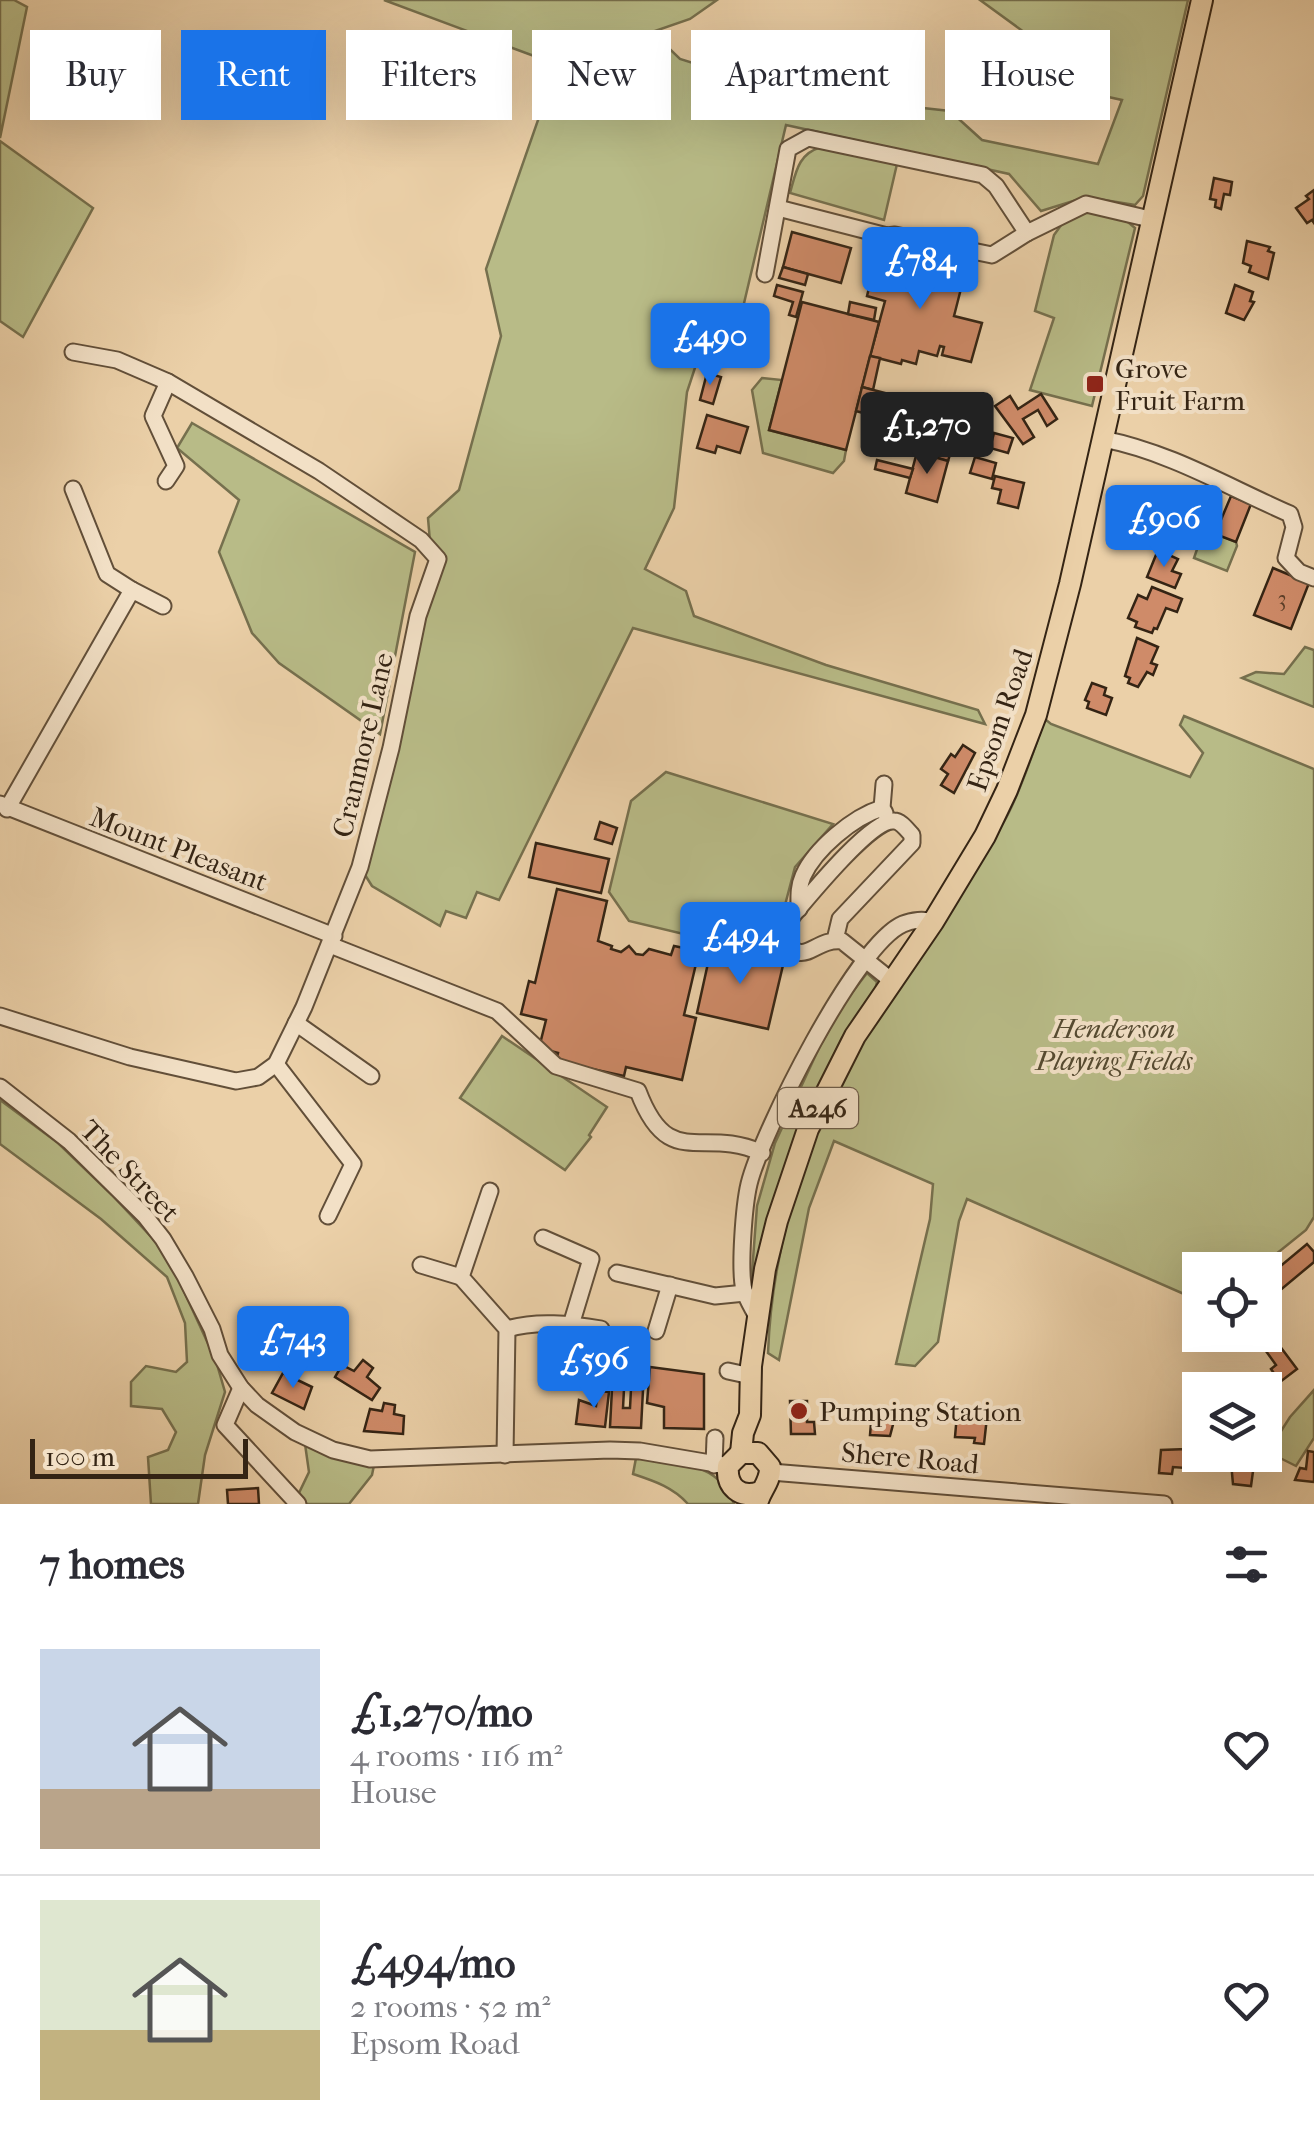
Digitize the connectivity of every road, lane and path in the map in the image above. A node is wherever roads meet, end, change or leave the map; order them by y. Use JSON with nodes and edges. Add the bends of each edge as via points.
{"nodes":[{"id":1,"x":1202,"y":0,"type":"edge"},
{"id":2,"x":778,"y":208,"type":"junction"},
{"id":3,"x":1154,"y":220,"type":"junction"},
{"id":4,"x":1027,"y":233,"type":"junction"},
{"id":5,"x":765,"y":274,"type":"dead end"},
{"id":6,"x":72,"y":352,"type":"dead end"},
{"id":7,"x":168,"y":382,"type":"junction"},
{"id":8,"x":1103,"y":439,"type":"junction"},
{"id":9,"x":166,"y":481,"type":"dead end"},
{"id":10,"x":73,"y":489,"type":"dead end"},
{"id":11,"x":1314,"y":578,"type":"edge"},
{"id":12,"x":132,"y":590,"type":"junction"},
{"id":13,"x":163,"y":606,"type":"dead end"},
{"id":14,"x":884,"y":784,"type":"dead end"},
{"id":15,"x":3,"y":807,"type":"edge"},
{"id":16,"x":886,"y":814,"type":"junction"},
{"id":17,"x":933,"y":922,"type":"junction"},
{"id":18,"x":835,"y":940,"type":"junction"},
{"id":19,"x":332,"y":941,"type":"junction"},
{"id":20,"x":865,"y":960,"type":"junction"},
{"id":21,"x":892,"y":981,"type":"junction"},
{"id":22,"x":0,"y":1016,"type":"edge"},
{"id":23,"x":296,"y":1023,"type":"junction"},
{"id":24,"x":276,"y":1064,"type":"junction"},
{"id":25,"x":371,"y":1076,"type":"dead end"},
{"id":26,"x":0,"y":1087,"type":"edge"},
{"id":27,"x":762,"y":1153,"type":"junction"},
{"id":28,"x":490,"y":1191,"type":"dead end"},
{"id":29,"x":328,"y":1216,"type":"dead end"},
{"id":30,"x":543,"y":1238,"type":"dead end"},
{"id":31,"x":421,"y":1265,"type":"dead end"},
{"id":32,"x":617,"y":1272,"type":"dead end"},
{"id":33,"x":462,"y":1277,"type":"junction"},
{"id":34,"x":670,"y":1285,"type":"junction"},
{"id":35,"x":746,"y":1293,"type":"junction"},
{"id":36,"x":757,"y":1317,"type":"junction"},
{"id":37,"x":570,"y":1325,"type":"junction"},
{"id":38,"x":507,"y":1328,"type":"junction"},
{"id":39,"x":601,"y":1329,"type":"dead end"},
{"id":40,"x":656,"y":1332,"type":"dead end"},
{"id":41,"x":728,"y":1371,"type":"dead end"},
{"id":42,"x":751,"y":1376,"type":"junction"},
{"id":43,"x":241,"y":1388,"type":"junction"},
{"id":44,"x":715,"y":1438,"type":"dead end"},
{"id":45,"x":505,"y":1455,"type":"junction"},
{"id":46,"x":735,"y":1459,"type":"junction"},
{"id":47,"x":771,"y":1472,"type":"junction"},
{"id":48,"x":750,"y":1498,"type":"edge"},
{"id":49,"x":298,"y":1504,"type":"edge"},
{"id":50,"x":1164,"y":1504,"type":"edge"}],
"edges":[{"from":1,"to":3,"type":"main road","name":"Epsom Road","number":"A246"},
{"from":2,"to":4,"type":"street","via":[[992,255]]},
{"from":2,"to":4,"type":"street","via":[[788,149],[808,138],[983,175]]},
{"from":2,"to":5,"type":"street"},
{"from":3,"to":4,"type":"street","via":[[1086,204]]},
{"from":3,"to":8,"type":"main road","name":"Epsom Road","number":"A246"},
{"from":6,"to":7,"type":"street","name":"Cranmore Lane","via":[[117,360]]},
{"from":7,"to":9,"type":"street","via":[[153,416],[176,466]]},
{"from":7,"to":19,"type":"street","name":"Cranmore Lane","via":[[319,471],[421,540],[438,559],[418,616],[360,868]]},
{"from":8,"to":11,"type":"street","via":[[1154,452],[1290,514],[1294,527],[1286,558]]},
{"from":8,"to":17,"type":"main road","name":"Epsom Road","number":"A246","via":[[1027,743],[985,836]]},
{"from":10,"to":12,"type":"street","via":[[107,574]]},
{"from":12,"to":13,"type":"street"},
{"from":12,"to":15,"type":"street","name":"Mount Pleasant"},
{"from":14,"to":16,"type":"street"},
{"from":15,"to":19,"type":"street","name":"Mount Pleasant"},
{"from":16,"to":18,"type":"street","via":[[912,835],[912,843],[840,919]]},
{"from":16,"to":18,"type":"street","via":[[799,909],[783,940],[805,954]]},
{"from":17,"to":20,"type":"street","via":[[904,923]]},
{"from":17,"to":21,"type":"main road","name":"Epsom Road","number":"A246"},
{"from":18,"to":20,"type":"street"},
{"from":19,"to":23,"type":"street","name":"Cranmore Lane"},
{"from":19,"to":27,"type":"street","name":"Mount Pleasant","via":[[497,1011],[556,1066],[638,1091],[648,1118],[665,1137],[740,1143]]},
{"from":20,"to":21,"type":"street"},
{"from":20,"to":27,"type":"street","via":[[828,1014]]},
{"from":21,"to":36,"type":"main road","name":"Epsom Road","number":"A246","via":[[855,1036],[808,1129],[777,1221]]},
{"from":22,"to":24,"type":"street","via":[[236,1082]]},
{"from":23,"to":24,"type":"street","name":"Cranmore Lane"},
{"from":23,"to":25,"type":"street"},
{"from":24,"to":29,"type":"street","via":[[353,1164]]},
{"from":26,"to":43,"type":"street","name":"The Street","via":[[69,1141],[163,1239]]},
{"from":27,"to":35,"type":"street","via":[[749,1184]]},
{"from":28,"to":33,"type":"street"},
{"from":30,"to":37,"type":"street","via":[[591,1259]]},
{"from":31,"to":33,"type":"street"},
{"from":32,"to":34,"type":"street"},
{"from":33,"to":38,"type":"street"},
{"from":34,"to":35,"type":"street","via":[[715,1296]]},
{"from":34,"to":40,"type":"street"},
{"from":35,"to":36,"type":"street"},
{"from":36,"to":42,"type":"main road","name":"Epsom Road","number":"A246"},
{"from":37,"to":38,"type":"street"},
{"from":37,"to":39,"type":"street"},
{"from":38,"to":45,"type":"street"},
{"from":41,"to":42,"type":"street"},
{"from":42,"to":46,"type":"main road","name":"Epsom Road","number":"A246","via":[[756,1434]]},
{"from":43,"to":45,"type":"street","name":"The Street","via":[[295,1432],[351,1456]]},
{"from":43,"to":49,"type":"street","via":[[226,1425]]},
{"from":44,"to":46,"type":"street"},
{"from":45,"to":46,"type":"street","name":"The Street","via":[[640,1450]]},
{"from":46,"to":47,"type":"main road","via":[[769,1463]]},
{"from":46,"to":48,"type":"main road","via":[[728,1480]]},
{"from":47,"to":48,"type":"main road"},
{"from":47,"to":50,"type":"street","name":"Shere Road"}]}
